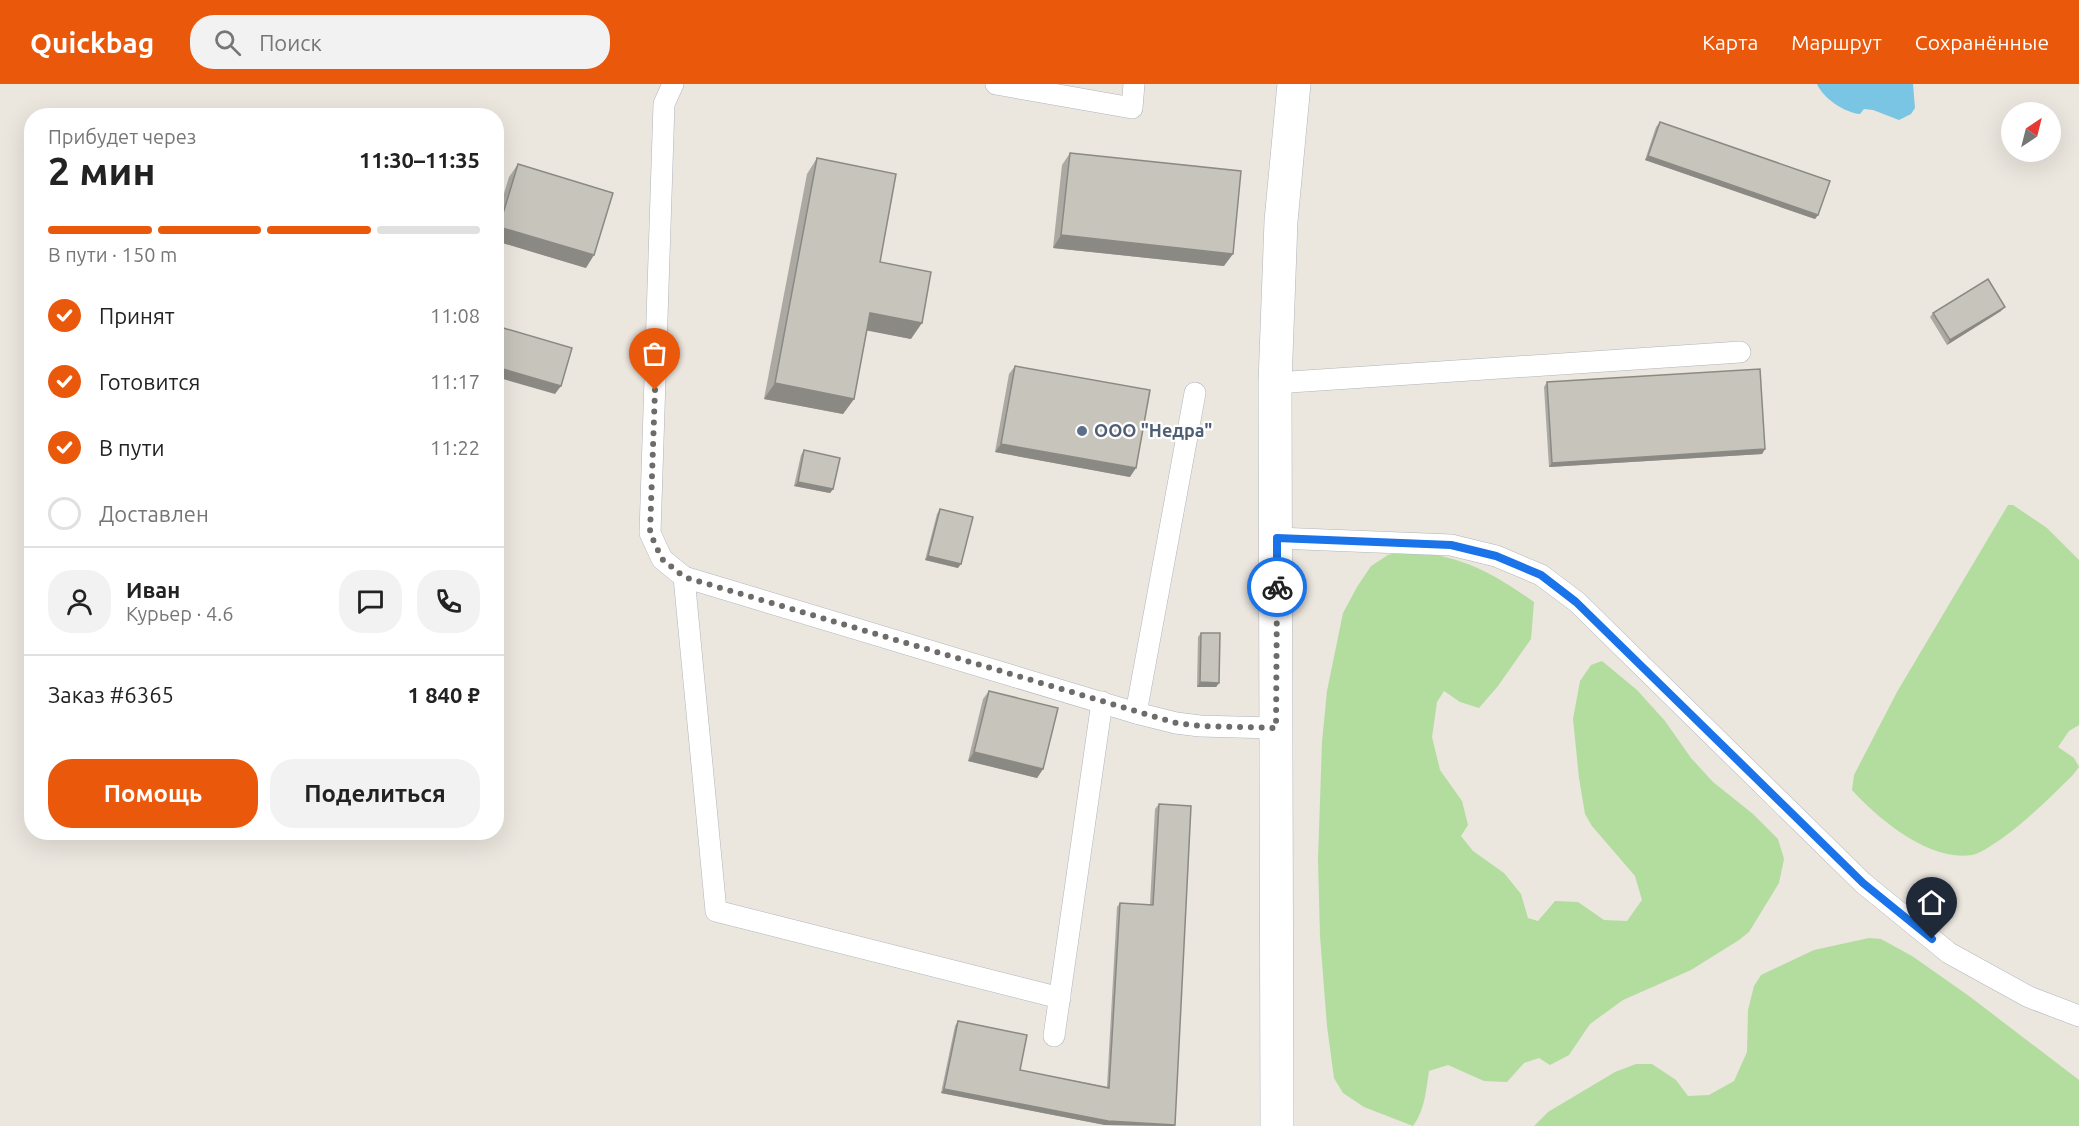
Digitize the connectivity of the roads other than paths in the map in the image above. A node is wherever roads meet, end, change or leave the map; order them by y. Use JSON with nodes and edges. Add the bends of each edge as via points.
{"nodes":[{"id":1,"x":673,"y":84,"type":"edge"},
{"id":2,"x":996,"y":84,"type":"edge"},
{"id":3,"x":1134,"y":84,"type":"edge"},
{"id":4,"x":1294,"y":84,"type":"edge"},
{"id":5,"x":1740,"y":352,"type":"dead end"},
{"id":6,"x":1275,"y":383,"type":"junction"},
{"id":7,"x":1195,"y":393,"type":"dead end"},
{"id":8,"x":1277,"y":538,"type":"junction"},
{"id":9,"x":684,"y":577,"type":"junction"},
{"id":10,"x":1102,"y":702,"type":"junction"},
{"id":11,"x":1136,"y":713,"type":"junction"},
{"id":12,"x":1276,"y":728,"type":"junction"},
{"id":13,"x":1060,"y":998,"type":"junction"},
{"id":14,"x":2079,"y":1016,"type":"edge"},
{"id":15,"x":1054,"y":1036,"type":"dead end"},
{"id":16,"x":1277,"y":1126,"type":"edge"}],
"edges":[{"from":1,"to":9,"type":"lane","via":[[664,104],[650,533],[662,559]]},
{"from":2,"to":3,"type":"lane","via":[[1132,108]]},
{"from":4,"to":6,"type":"street","via":[[1281,221]]},
{"from":5,"to":6,"type":"lane"},
{"from":6,"to":8,"type":"street"},
{"from":7,"to":11,"type":"lane"},
{"from":8,"to":12,"type":"street"},
{"from":8,"to":14,"type":"lane","via":[[1451,545],[1496,556],[1541,575],[1576,602],[1871,890],[1949,953],[2029,997]]},
{"from":9,"to":10,"type":"lane"},
{"from":9,"to":13,"type":"lane","via":[[716,911]]},
{"from":10,"to":11,"type":"lane"},
{"from":10,"to":13,"type":"lane"},
{"from":11,"to":12,"type":"lane","via":[[1200,726]]},
{"from":12,"to":16,"type":"street"},
{"from":13,"to":15,"type":"lane"}]}
